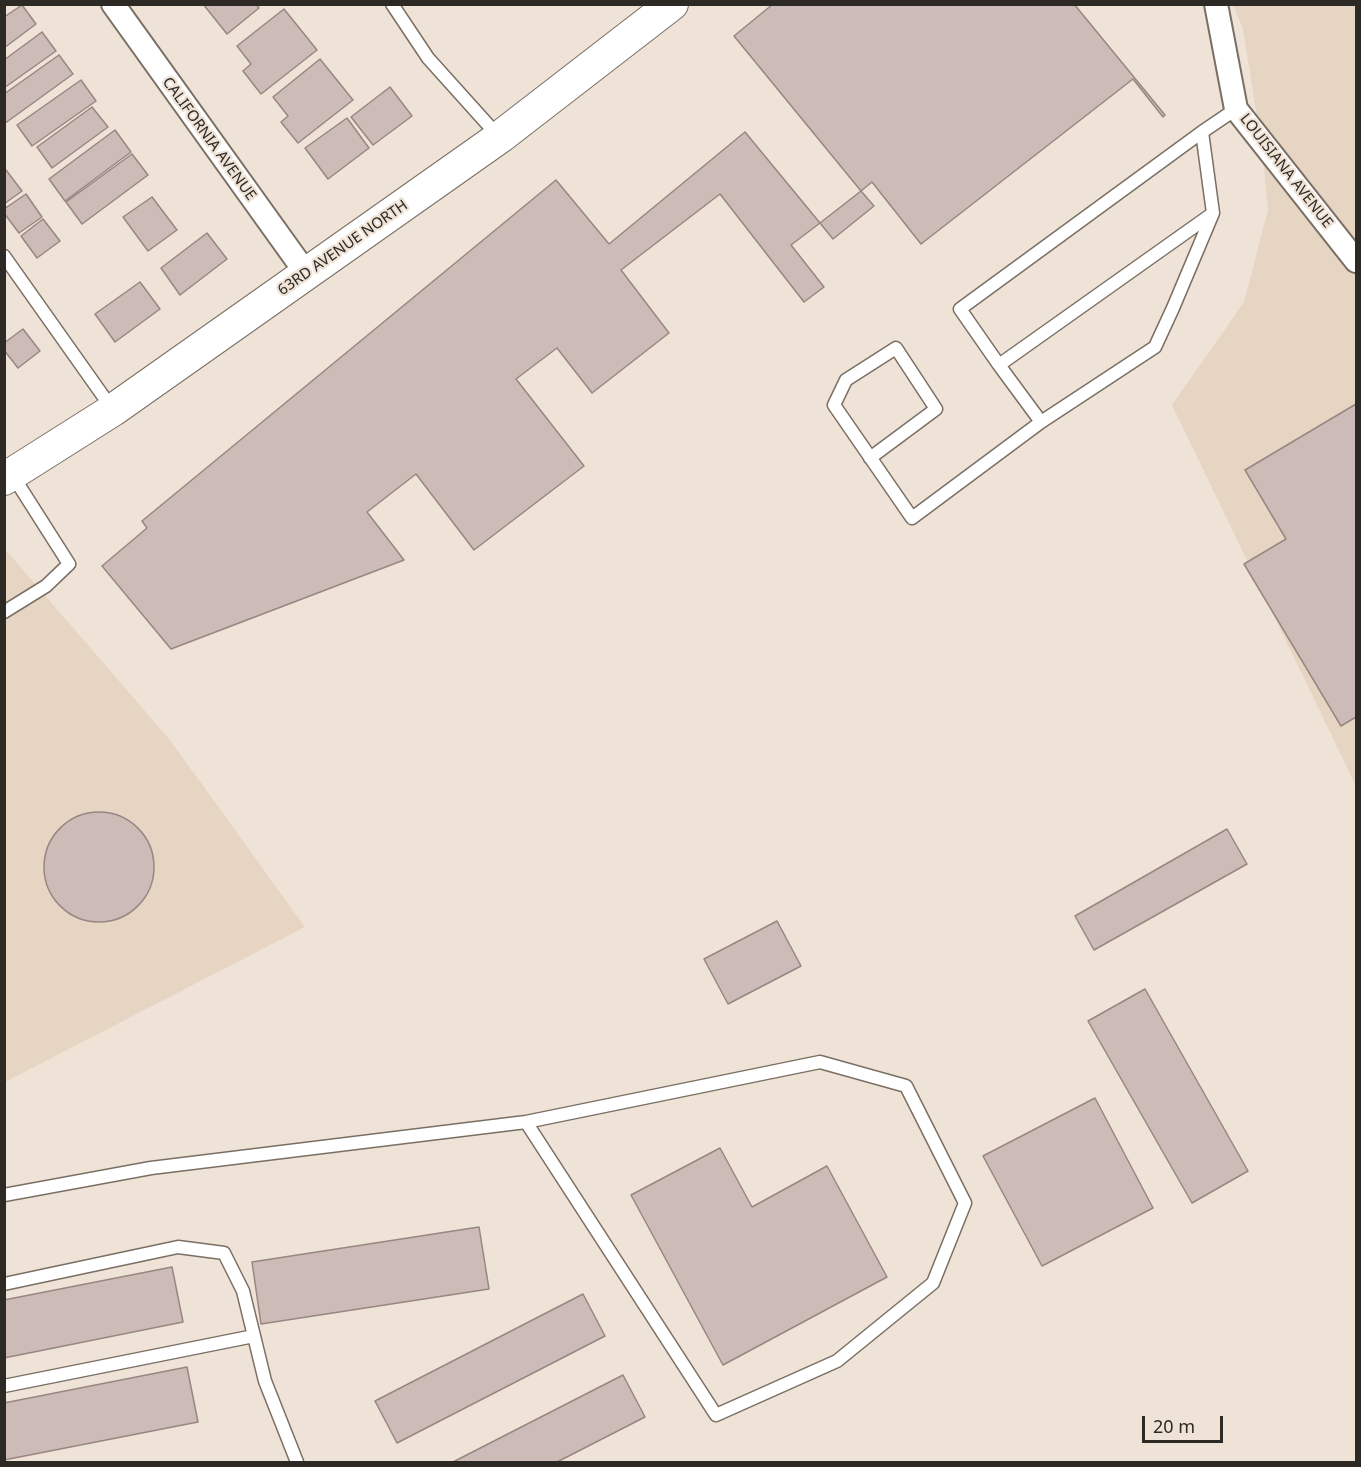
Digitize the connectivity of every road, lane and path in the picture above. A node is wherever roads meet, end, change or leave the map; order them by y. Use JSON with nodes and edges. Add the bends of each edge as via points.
{"nodes":[{"id":1,"x":113,"y":4,"type":"edge"},
{"id":2,"x":392,"y":4,"type":"edge"},
{"id":3,"x":672,"y":4,"type":"edge"},
{"id":4,"x":1216,"y":4,"type":"edge"},
{"id":5,"x":1236,"y":109,"type":"junction"},
{"id":6,"x":1202,"y":132,"type":"junction"},
{"id":7,"x":500,"y":137,"type":"junction"},
{"id":8,"x":1213,"y":213,"type":"junction"},
{"id":9,"x":4,"y":256,"type":"edge"},
{"id":10,"x":1356,"y":261,"type":"edge"},
{"id":11,"x":306,"y":273,"type":"junction"},
{"id":12,"x":999,"y":365,"type":"junction"},
{"id":13,"x":113,"y":410,"type":"junction"},
{"id":14,"x":1041,"y":422,"type":"junction"},
{"id":15,"x":870,"y":458,"type":"junction"},
{"id":16,"x":8,"y":477,"type":"edge"},
{"id":17,"x":4,"y":612,"type":"edge"},
{"id":18,"x":526,"y":1122,"type":"junction"},
{"id":19,"x":4,"y":1195,"type":"edge"},
{"id":20,"x":4,"y":1284,"type":"edge"},
{"id":21,"x":254,"y":1336,"type":"junction"},
{"id":22,"x":4,"y":1386,"type":"edge"},
{"id":23,"x":297,"y":1462,"type":"edge"}],
"edges":[{"from":1,"to":11,"type":"street","name":"CALIFORNIA AVENUE"},
{"from":2,"to":7,"type":"lane","via":[[428,58]]},
{"from":3,"to":7,"type":"street","name":"63RD AVENUE NORTH"},
{"from":4,"to":5,"type":"street","name":"LOUISIANA AVENUE"},
{"from":5,"to":6,"type":"lane"},
{"from":5,"to":10,"type":"street","name":"LOUISIANA AVENUE"},
{"from":6,"to":8,"type":"lane"},
{"from":6,"to":12,"type":"lane","via":[[960,309]]},
{"from":7,"to":11,"type":"street","name":"63RD AVENUE NORTH"},
{"from":8,"to":12,"type":"lane"},
{"from":8,"to":14,"type":"lane","via":[[1155,347]]},
{"from":9,"to":13,"type":"lane"},
{"from":11,"to":13,"type":"street","name":"63RD AVENUE NORTH"},
{"from":12,"to":14,"type":"lane"},
{"from":13,"to":16,"type":"street","name":"63RD AVENUE NORTH"},
{"from":14,"to":15,"type":"lane","via":[[912,518]]},
{"from":15,"to":15,"type":"lane","via":[[834,405],[846,380],[896,348],[936,409]]},
{"from":16,"to":17,"type":"lane","via":[[69,564],[46,586]]},
{"from":18,"to":18,"type":"lane","via":[[820,1062],[906,1086],[965,1203],[933,1283],[837,1361],[717,1415]]},
{"from":18,"to":19,"type":"lane","via":[[151,1168]]},
{"from":20,"to":21,"type":"lane","via":[[178,1247],[224,1253],[243,1291]]},
{"from":21,"to":22,"type":"lane"},
{"from":21,"to":23,"type":"lane","via":[[265,1381]]}]}
